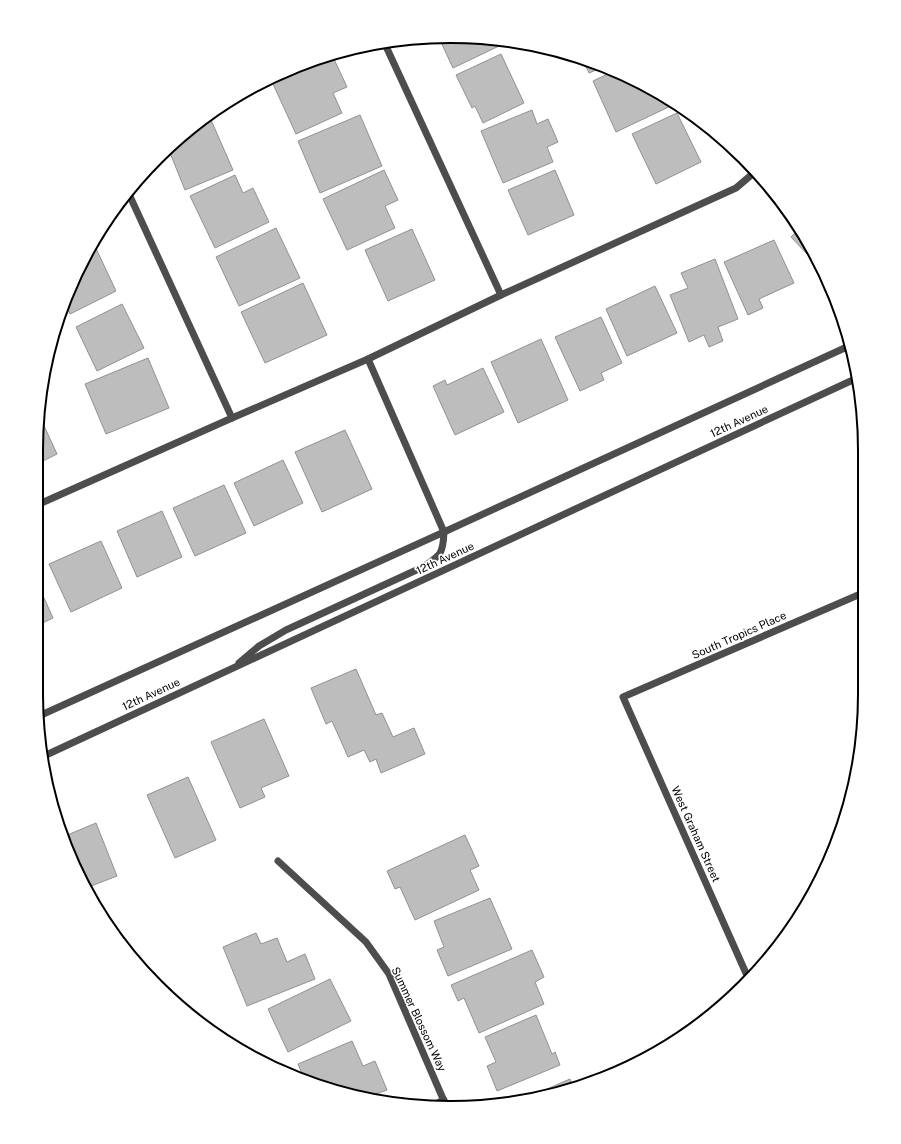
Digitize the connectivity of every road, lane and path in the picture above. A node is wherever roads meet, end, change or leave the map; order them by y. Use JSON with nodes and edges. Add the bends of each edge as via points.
{"nodes":[{"id":1,"x":387,"y":48,"type":"edge"},
{"id":2,"x":751,"y":175,"type":"edge"},
{"id":3,"x":131,"y":198,"type":"edge"},
{"id":4,"x":501,"y":295,"type":"junction"},
{"id":5,"x":845,"y":348,"type":"edge"},
{"id":6,"x":368,"y":359,"type":"junction"},
{"id":7,"x":852,"y":380,"type":"edge"},
{"id":8,"x":232,"y":418,"type":"junction"},
{"id":9,"x":43,"y":502,"type":"edge"},
{"id":10,"x":444,"y":532,"type":"junction"},
{"id":11,"x":858,"y":595,"type":"edge"},
{"id":12,"x":231,"y":669,"type":"junction"},
{"id":13,"x":623,"y":697,"type":"joint"},
{"id":14,"x":44,"y":714,"type":"edge"},
{"id":15,"x":47,"y":754,"type":"edge"},
{"id":16,"x":278,"y":861,"type":"dead end"},
{"id":17,"x":746,"y":974,"type":"edge"},
{"id":18,"x":444,"y":1100,"type":"edge"}],
"edges":[{"from":1,"to":4,"type":"street"},
{"from":2,"to":4,"type":"street","via":[[736,188]]},
{"from":3,"to":8,"type":"street"},
{"from":4,"to":6,"type":"street"},
{"from":5,"to":10,"type":"street","name":"12th Avenue"},
{"from":6,"to":8,"type":"street"},
{"from":6,"to":10,"type":"street"},
{"from":7,"to":12,"type":"street","name":"12th Avenue"},
{"from":8,"to":9,"type":"street"},
{"from":10,"to":12,"type":"street","via":[[444,546],[437,558],[423,567],[286,630],[259,646]]},
{"from":10,"to":14,"type":"street","name":"12th Avenue"},
{"from":11,"to":13,"type":"street","name":"South Tropics Place"},
{"from":12,"to":15,"type":"street","name":"12th Avenue"},
{"from":13,"to":17,"type":"street","name":"West Graham Street"},
{"from":16,"to":18,"type":"street","name":"Summer Blossom Way","via":[[366,942],[389,974]]}]}
